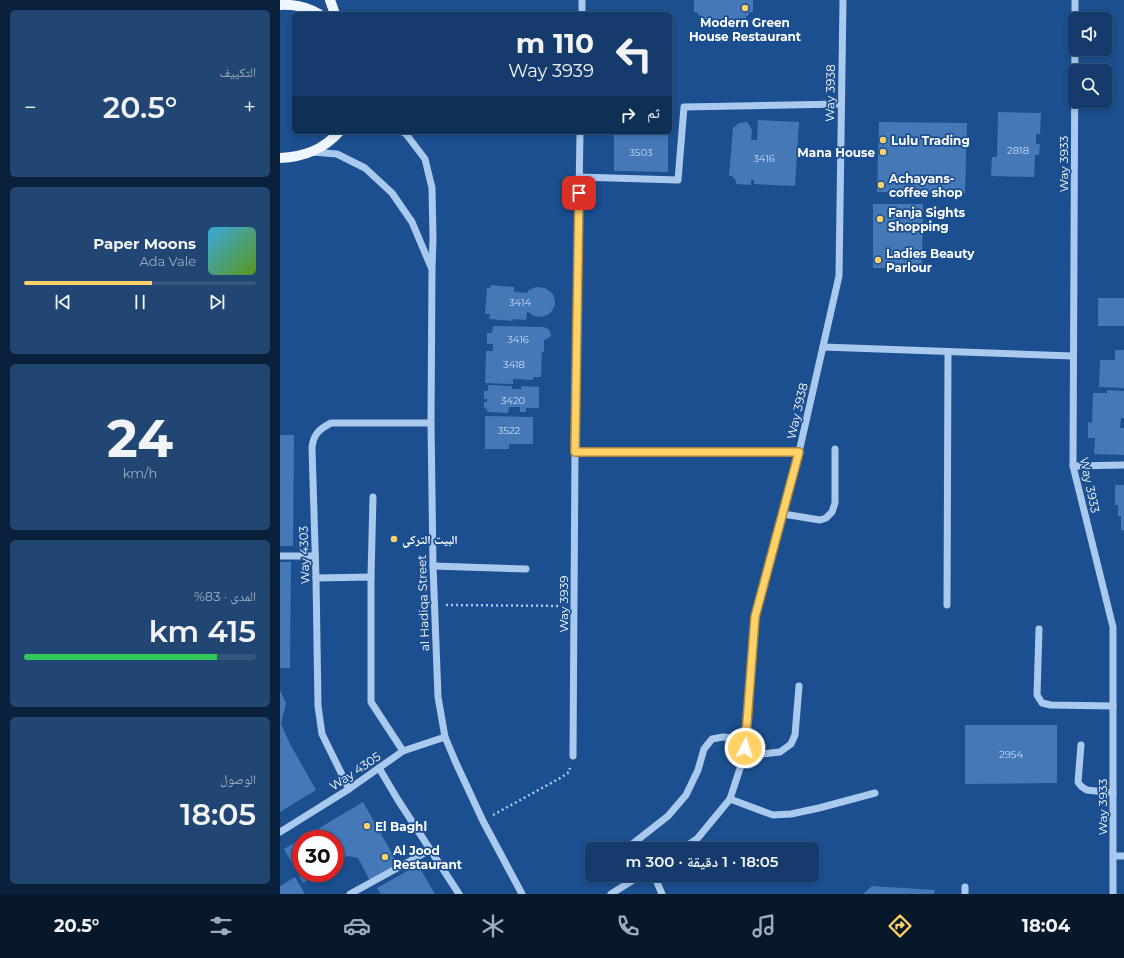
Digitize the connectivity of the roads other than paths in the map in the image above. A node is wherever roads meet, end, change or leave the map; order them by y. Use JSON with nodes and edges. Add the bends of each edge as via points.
{"nodes":[{"id":1,"x":330,"y":0,"type":"edge"},
{"id":2,"x":582,"y":0,"type":"edge"},
{"id":3,"x":843,"y":0,"type":"edge"},
{"id":4,"x":1075,"y":0,"type":"edge"},
{"id":5,"x":280,"y":5,"type":"edge"},
{"id":6,"x":316,"y":12,"type":"edge"},
{"id":7,"x":334,"y":12,"type":"edge"},
{"id":8,"x":582,"y":12,"type":"edge"},
{"id":9,"x":1075,"y":12,"type":"edge"},
{"id":10,"x":1075,"y":56,"type":"edge"},
{"id":11,"x":841,"y":104,"type":"junction"},
{"id":12,"x":338,"y":134,"type":"edge"},
{"id":13,"x":405,"y":134,"type":"edge"},
{"id":14,"x":580,"y":134,"type":"edge"},
{"id":15,"x":312,"y":152,"type":"junction"},
{"id":16,"x":280,"y":158,"type":"edge"},
{"id":17,"x":579,"y":177,"type":"junction"},
{"id":18,"x":432,"y":269,"type":"junction"},
{"id":19,"x":823,"y":348,"type":"junction"},
{"id":20,"x":948,"y":352,"type":"junction"},
{"id":21,"x":1073,"y":356,"type":"junction"},
{"id":22,"x":431,"y":423,"type":"junction"},
{"id":23,"x":835,"y":449,"type":"dead end"},
{"id":24,"x":575,"y":452,"type":"junction"},
{"id":25,"x":799,"y":452,"type":"junction"},
{"id":26,"x":1124,"y":465,"type":"edge"},
{"id":27,"x":1073,"y":466,"type":"junction"},
{"id":28,"x":373,"y":497,"type":"dead end"},
{"id":29,"x":783,"y":514,"type":"junction"},
{"id":30,"x":280,"y":556,"type":"edge"},
{"id":31,"x":315,"y":556,"type":"junction"},
{"id":32,"x":433,"y":566,"type":"junction"},
{"id":33,"x":526,"y":569,"type":"dead end"},
{"id":34,"x":371,"y":577,"type":"junction"},
{"id":35,"x":316,"y":578,"type":"junction"},
{"id":36,"x":947,"y":605,"type":"dead end"},
{"id":37,"x":1039,"y":629,"type":"dead end"},
{"id":38,"x":799,"y":686,"type":"dead end"},
{"id":39,"x":1113,"y":706,"type":"junction"},
{"id":40,"x":445,"y":737,"type":"junction"},
{"id":41,"x":746,"y":739,"type":"junction"},
{"id":42,"x":1081,"y":745,"type":"dead end"},
{"id":43,"x":403,"y":751,"type":"junction"},
{"id":44,"x":573,"y":756,"type":"road end"},
{"id":45,"x":744,"y":756,"type":"junction"},
{"id":46,"x":379,"y":768,"type":"junction"},
{"id":47,"x":349,"y":789,"type":"junction"},
{"id":48,"x":875,"y":793,"type":"dead end"},
{"id":49,"x":1113,"y":793,"type":"junction"},
{"id":50,"x":730,"y":799,"type":"junction"},
{"id":51,"x":280,"y":832,"type":"edge"},
{"id":52,"x":635,"y":842,"type":"edge"},
{"id":53,"x":692,"y":842,"type":"edge"},
{"id":54,"x":430,"y":850,"type":"junction"},
{"id":55,"x":1113,"y":856,"type":"junction"},
{"id":56,"x":1124,"y":856,"type":"edge"},
{"id":57,"x":627,"y":882,"type":"edge"},
{"id":58,"x":657,"y":882,"type":"edge"},
{"id":59,"x":350,"y":894,"type":"edge"},
{"id":60,"x":459,"y":894,"type":"edge"},
{"id":61,"x":522,"y":894,"type":"edge"},
{"id":62,"x":611,"y":894,"type":"edge"},
{"id":63,"x":662,"y":894,"type":"edge"},
{"id":64,"x":1113,"y":894,"type":"edge"}],
"edges":[{"from":1,"to":7,"type":"main road"},
{"from":2,"to":8,"type":"street"},
{"from":3,"to":11,"type":"street","name":"Way 3938"},
{"from":4,"to":9,"type":"street"},
{"from":5,"to":6,"type":"main road","via":[[291,4]]},
{"from":10,"to":21,"type":"street","name":"Way 3933"},
{"from":11,"to":17,"type":"street","via":[[684,107],[678,180]]},
{"from":11,"to":19,"type":"street","name":"Way 3938","via":[[839,276]]},
{"from":12,"to":15,"type":"main road"},
{"from":13,"to":18,"type":"street","name":"al Hadiqa Street","via":[[425,159],[432,188]]},
{"from":14,"to":17,"type":"street","name":"Way 3939"},
{"from":15,"to":16,"type":"main road"},
{"from":15,"to":18,"type":"street","name":"al Hadiqa Street","via":[[337,154],[365,168],[392,193],[412,222]]},
{"from":17,"to":24,"type":"street","name":"Way 3939"},
{"from":18,"to":22,"type":"street","name":"al Hadiqa Street"},
{"from":19,"to":20,"type":"street"},
{"from":19,"to":25,"type":"street","name":"Way 3938"},
{"from":20,"to":21,"type":"street"},
{"from":20,"to":36,"type":"street"},
{"from":21,"to":27,"type":"street","name":"Way 3933"},
{"from":22,"to":31,"type":"street","name":"Way 4303","via":[[331,423],[317,433],[312,448]]},
{"from":22,"to":32,"type":"street","name":"al Hadiqa Street"},
{"from":23,"to":29,"type":"street","via":[[835,503],[832,512],[820,520]]},
{"from":24,"to":25,"type":"street"},
{"from":24,"to":44,"type":"street","name":"Way 3939"},
{"from":25,"to":29,"type":"street","name":"Way 3938"},
{"from":26,"to":27,"type":"street"},
{"from":27,"to":39,"type":"street","name":"Way 3933","via":[[1113,627]]},
{"from":28,"to":34,"type":"street"},
{"from":29,"to":41,"type":"street","name":"Way 3938","via":[[755,617]]},
{"from":30,"to":31,"type":"street"},
{"from":31,"to":35,"type":"street","name":"Way 4303"},
{"from":32,"to":33,"type":"street"},
{"from":32,"to":40,"type":"street","name":"al Hadiqa Street","via":[[438,697]]},
{"from":34,"to":35,"type":"street"},
{"from":34,"to":43,"type":"street","via":[[371,702]]},
{"from":35,"to":47,"type":"street","name":"Way 4303","via":[[318,706],[322,734]]},
{"from":37,"to":39,"type":"street","via":[[1037,695],[1042,703],[1051,706]]},
{"from":38,"to":45,"type":"street","via":[[795,735],[791,744],[780,752]]},
{"from":39,"to":49,"type":"street","name":"Way 3933"},
{"from":40,"to":43,"type":"street","name":"Way 4305"},
{"from":40,"to":61,"type":"street","name":"al Hadiqa Street","via":[[483,821]]},
{"from":41,"to":45,"type":"street","name":"Way 3938"},
{"from":41,"to":52,"type":"street","via":[[712,739],[704,749],[698,770],[686,795],[668,816]]},
{"from":42,"to":49,"type":"street","via":[[1078,782],[1080,786],[1088,790]]},
{"from":43,"to":46,"type":"street","name":"Way 4305"},
{"from":45,"to":50,"type":"street","name":"Way 3938"},
{"from":46,"to":47,"type":"street","name":"Way 4305"},
{"from":46,"to":54,"type":"street"},
{"from":47,"to":51,"type":"street","name":"Way 4305"},
{"from":48,"to":50,"type":"street","via":[[819,808],[773,815]]},
{"from":49,"to":55,"type":"street","name":"Way 3933"},
{"from":50,"to":53,"type":"street","name":"Way 3938"},
{"from":54,"to":59,"type":"street"},
{"from":54,"to":60,"type":"street"},
{"from":55,"to":56,"type":"street"},
{"from":55,"to":64,"type":"street","name":"Way 3933"},
{"from":57,"to":62,"type":"street"},
{"from":58,"to":63,"type":"street"}]}
